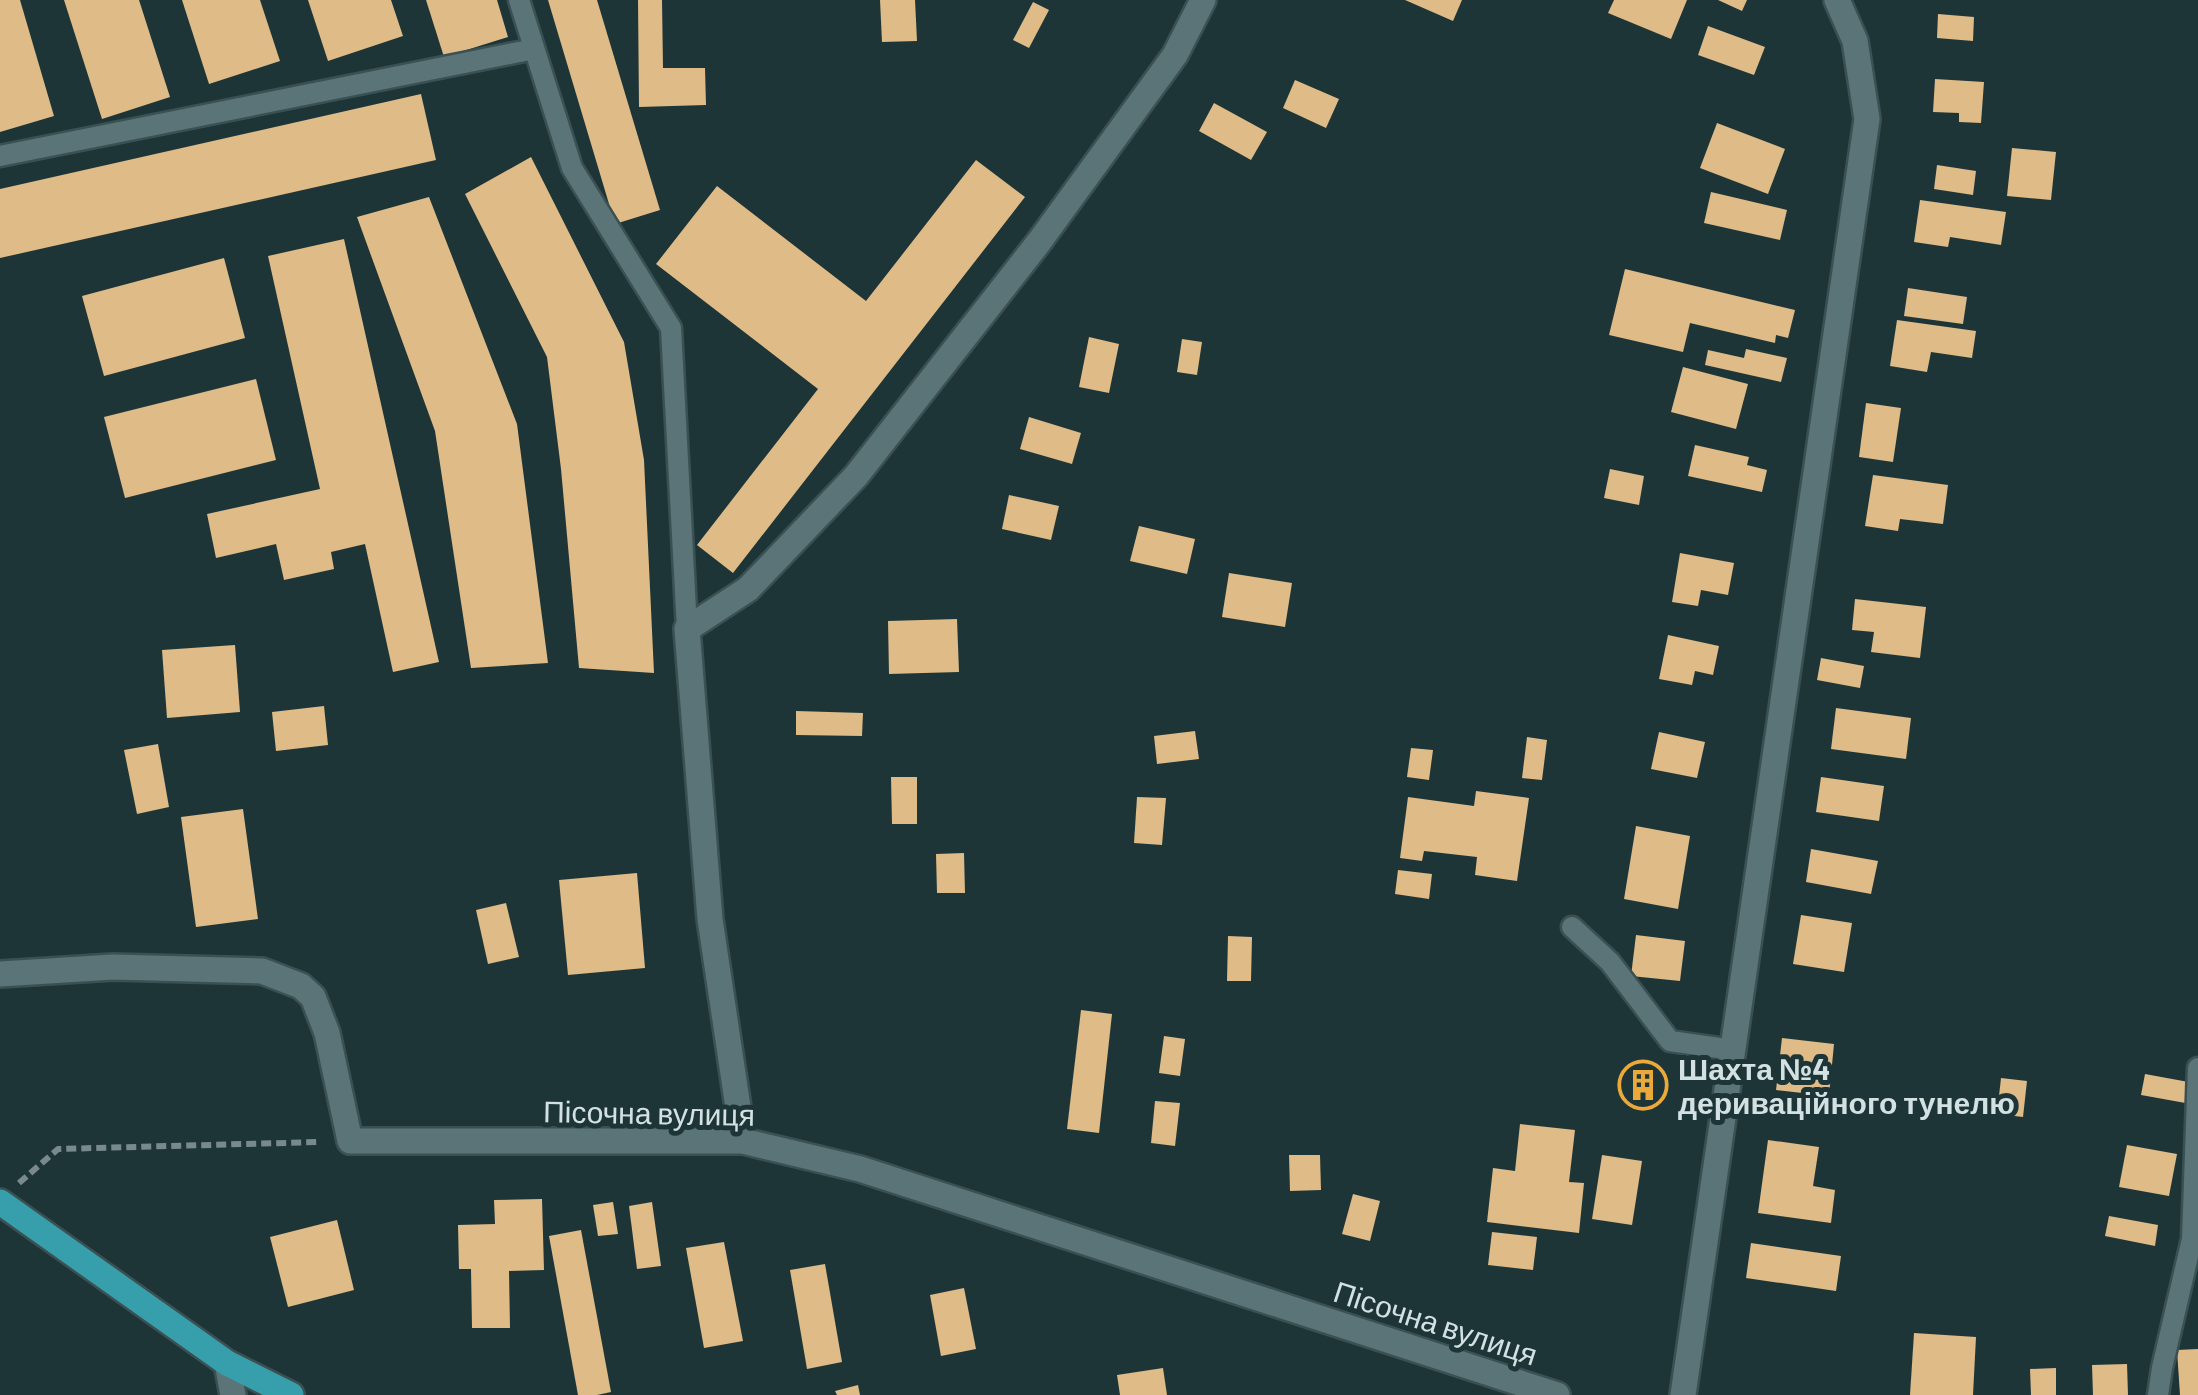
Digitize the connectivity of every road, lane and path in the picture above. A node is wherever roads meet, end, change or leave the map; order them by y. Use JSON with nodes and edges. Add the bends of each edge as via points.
{"nodes":[{"id":1,"x":519,"y":0,"type":"edge"},
{"id":2,"x":1203,"y":0,"type":"edge"},
{"id":3,"x":1837,"y":0,"type":"edge"},
{"id":4,"x":534,"y":49,"type":"junction"},
{"id":5,"x":0,"y":156,"type":"edge"},
{"id":6,"x":687,"y":629,"type":"junction"},
{"id":7,"x":1572,"y":927,"type":"dead end"},
{"id":8,"x":0,"y":974,"type":"edge"},
{"id":9,"x":1733,"y":1050,"type":"junction"},
{"id":10,"x":2198,"y":1068,"type":"edge"},
{"id":11,"x":350,"y":1140,"type":"junction"},
{"id":12,"x":742,"y":1141,"type":"junction"},
{"id":13,"x":7,"y":1194,"type":"edge"},
{"id":14,"x":227,"y":1363,"type":"junction"},
{"id":15,"x":233,"y":1395,"type":"edge"},
{"id":16,"x":291,"y":1395,"type":"edge"},
{"id":17,"x":1557,"y":1395,"type":"edge"},
{"id":18,"x":1684,"y":1395,"type":"edge"},
{"id":19,"x":2158,"y":1395,"type":"edge"}],
"edges":[{"from":1,"to":4,"type":"lane"},
{"from":2,"to":6,"type":"street","via":[[1176,55],[1051,227],[856,476],[748,589]]},
{"from":3,"to":9,"type":"street","via":[[1855,40],[1867,119]]},
{"from":4,"to":5,"type":"lane"},
{"from":4,"to":6,"type":"lane","via":[[572,168],[671,328]]},
{"from":6,"to":12,"type":"street","via":[[710,919]]},
{"from":7,"to":9,"type":"lane","via":[[1610,962],[1670,1041]]},
{"from":8,"to":11,"type":"street","via":[[113,967],[262,971],[302,986],[314,997],[327,1033]]},
{"from":9,"to":18,"type":"street"},
{"from":10,"to":19,"type":"lane","via":[[2192,1239]]},
{"from":11,"to":12,"type":"street","name":"Пісочна вулиця"},
{"from":11,"to":13,"type":"path","via":[[58,1149]]},
{"from":12,"to":17,"type":"street","name":"Пісочна вулиця","via":[[860,1169]]},
{"from":13,"to":14,"type":"main road","via":[[80,1262]]},
{"from":14,"to":15,"type":"street"},
{"from":14,"to":16,"type":"main road"}]}
